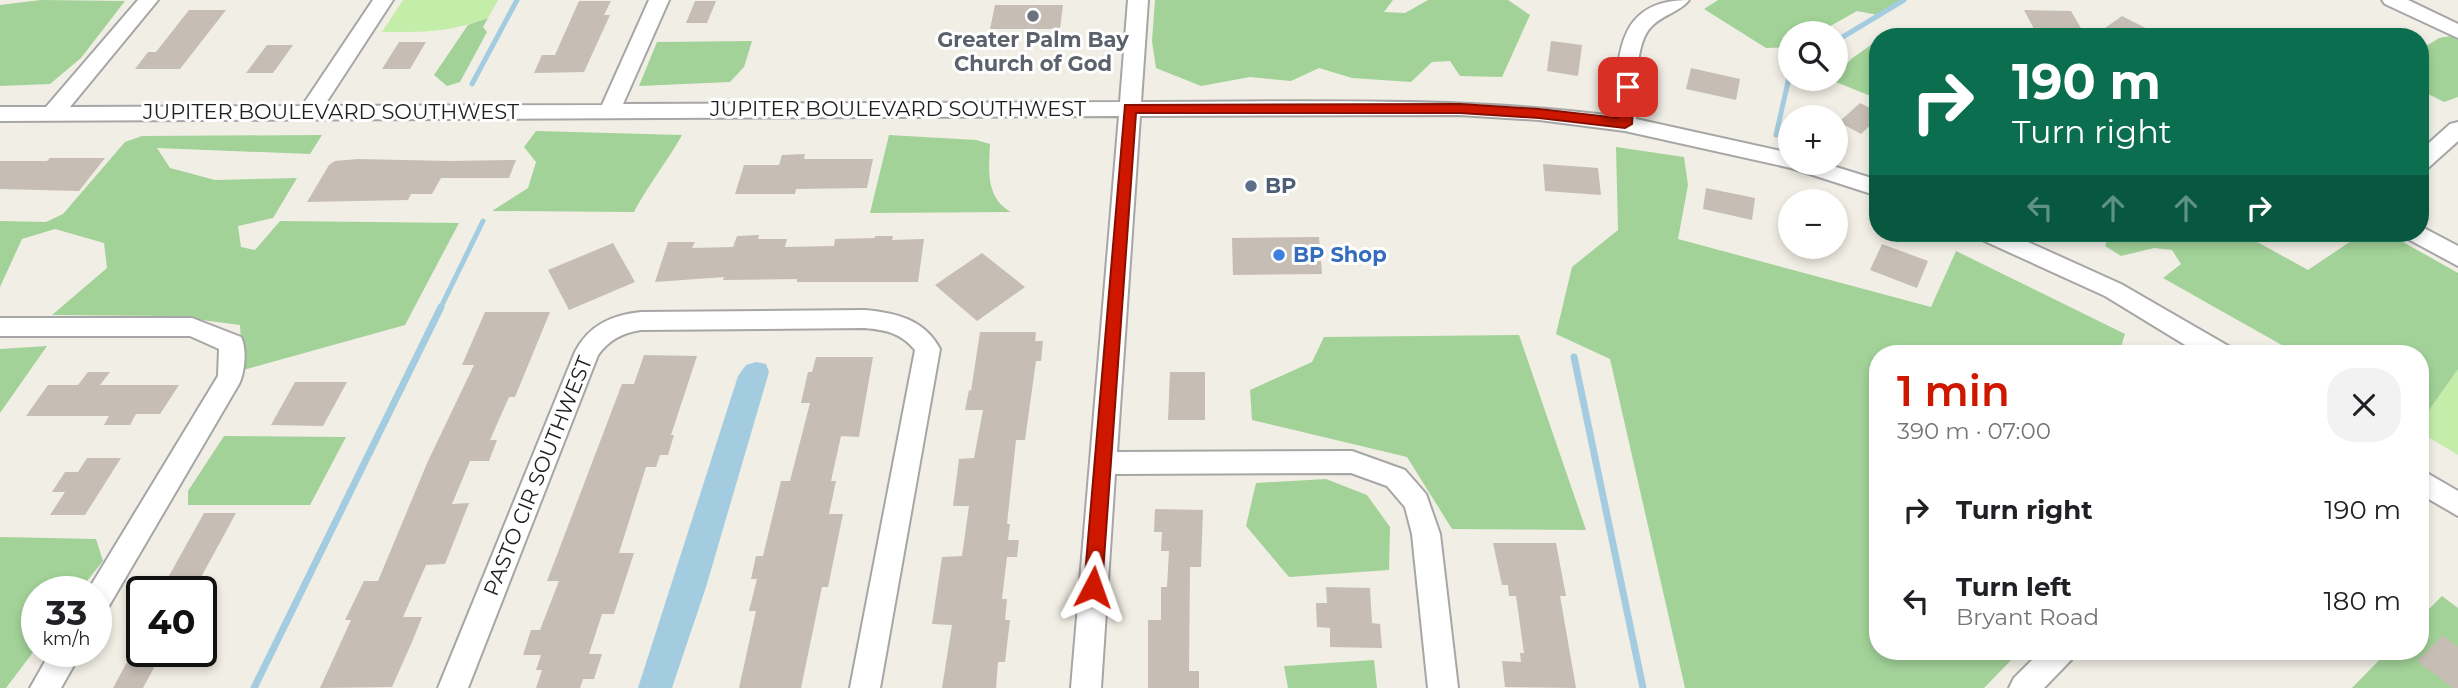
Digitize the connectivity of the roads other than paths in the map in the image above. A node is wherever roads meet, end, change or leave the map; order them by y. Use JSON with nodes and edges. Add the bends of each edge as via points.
{"nodes":[{"id":1,"x":148,"y":0,"type":"edge"},
{"id":2,"x":383,"y":0,"type":"edge"},
{"id":3,"x":659,"y":0,"type":"edge"},
{"id":4,"x":1138,"y":0,"type":"edge"},
{"id":5,"x":2392,"y":0,"type":"edge"},
{"id":6,"x":1663,"y":3,"type":"edge"},
{"id":7,"x":2458,"y":32,"type":"edge"},
{"id":8,"x":1130,"y":108,"type":"junction"},
{"id":9,"x":610,"y":111,"type":"junction"},
{"id":10,"x":309,"y":112,"type":"junction"},
{"id":11,"x":0,"y":114,"type":"edge"},
{"id":12,"x":52,"y":114,"type":"junction"},
{"id":13,"x":1625,"y":124,"type":"junction"},
{"id":14,"x":2458,"y":129,"type":"edge"},
{"id":15,"x":2429,"y":155,"type":"edge"},
{"id":16,"x":1778,"y":157,"type":"edge"},
{"id":17,"x":1837,"y":175,"type":"edge"},
{"id":18,"x":1869,"y":185,"type":"edge"},
{"id":19,"x":2429,"y":240,"type":"edge"},
{"id":20,"x":2008,"y":242,"type":"edge"},
{"id":21,"x":2458,"y":257,"type":"edge"},
{"id":22,"x":0,"y":327,"type":"edge"},
{"id":23,"x":2206,"y":345,"type":"edge"},
{"id":24,"x":1102,"y":463,"type":"junction"},
{"id":25,"x":2429,"y":486,"type":"edge"},
{"id":26,"x":2458,"y":505,"type":"edge"},
{"id":27,"x":111,"y":576,"type":"edge"},
{"id":28,"x":2052,"y":660,"type":"edge"},
{"id":29,"x":57,"y":667,"type":"edge"},
{"id":30,"x":45,"y":688,"type":"edge"},
{"id":31,"x":453,"y":688,"type":"edge"},
{"id":32,"x":865,"y":688,"type":"edge"},
{"id":33,"x":1086,"y":688,"type":"edge"},
{"id":34,"x":1443,"y":688,"type":"edge"},
{"id":35,"x":2024,"y":688,"type":"edge"}],
"edges":[{"from":1,"to":12,"type":"street"},
{"from":2,"to":10,"type":"street"},
{"from":3,"to":9,"type":"street"},
{"from":4,"to":8,"type":"street"},
{"from":5,"to":7,"type":"street"},
{"from":6,"to":13,"type":"street","via":[[1637,30]]},
{"from":8,"to":9,"type":"street","name":"JUPITER BOULEVARD SOUTHWEST"},
{"from":8,"to":13,"type":"street","name":"JUPITER BOULEVARD SOUTHWEST","via":[[1460,108]]},
{"from":8,"to":24,"type":"street"},
{"from":9,"to":10,"type":"street","name":"JUPITER BOULEVARD SOUTHWEST"},
{"from":10,"to":12,"type":"street","name":"JUPITER BOULEVARD SOUTHWEST"},
{"from":11,"to":12,"type":"street","name":"JUPITER BOULEVARD SOUTHWEST"},
{"from":13,"to":16,"type":"street","name":"JUPITER BOULEVARD SOUTHWEST"},
{"from":14,"to":15,"type":"street"},
{"from":17,"to":18,"type":"street"},
{"from":19,"to":21,"type":"street"},
{"from":20,"to":23,"type":"street","via":[[2113,290]]},
{"from":22,"to":27,"type":"street","via":[[192,327],[232,344],[230,377]]},
{"from":24,"to":33,"type":"street"},
{"from":24,"to":34,"type":"street","via":[[1352,463],[1396,478],[1417,502],[1426,534]]},
{"from":25,"to":26,"type":"street"},
{"from":28,"to":35,"type":"street"},
{"from":29,"to":30,"type":"street"},
{"from":31,"to":32,"type":"street","name":"PASTO CIR SOUTHWEST","via":[[587,352],[600,335],[624,323],[641,321],[865,319],[898,323],[919,334],[928,349]]}]}
